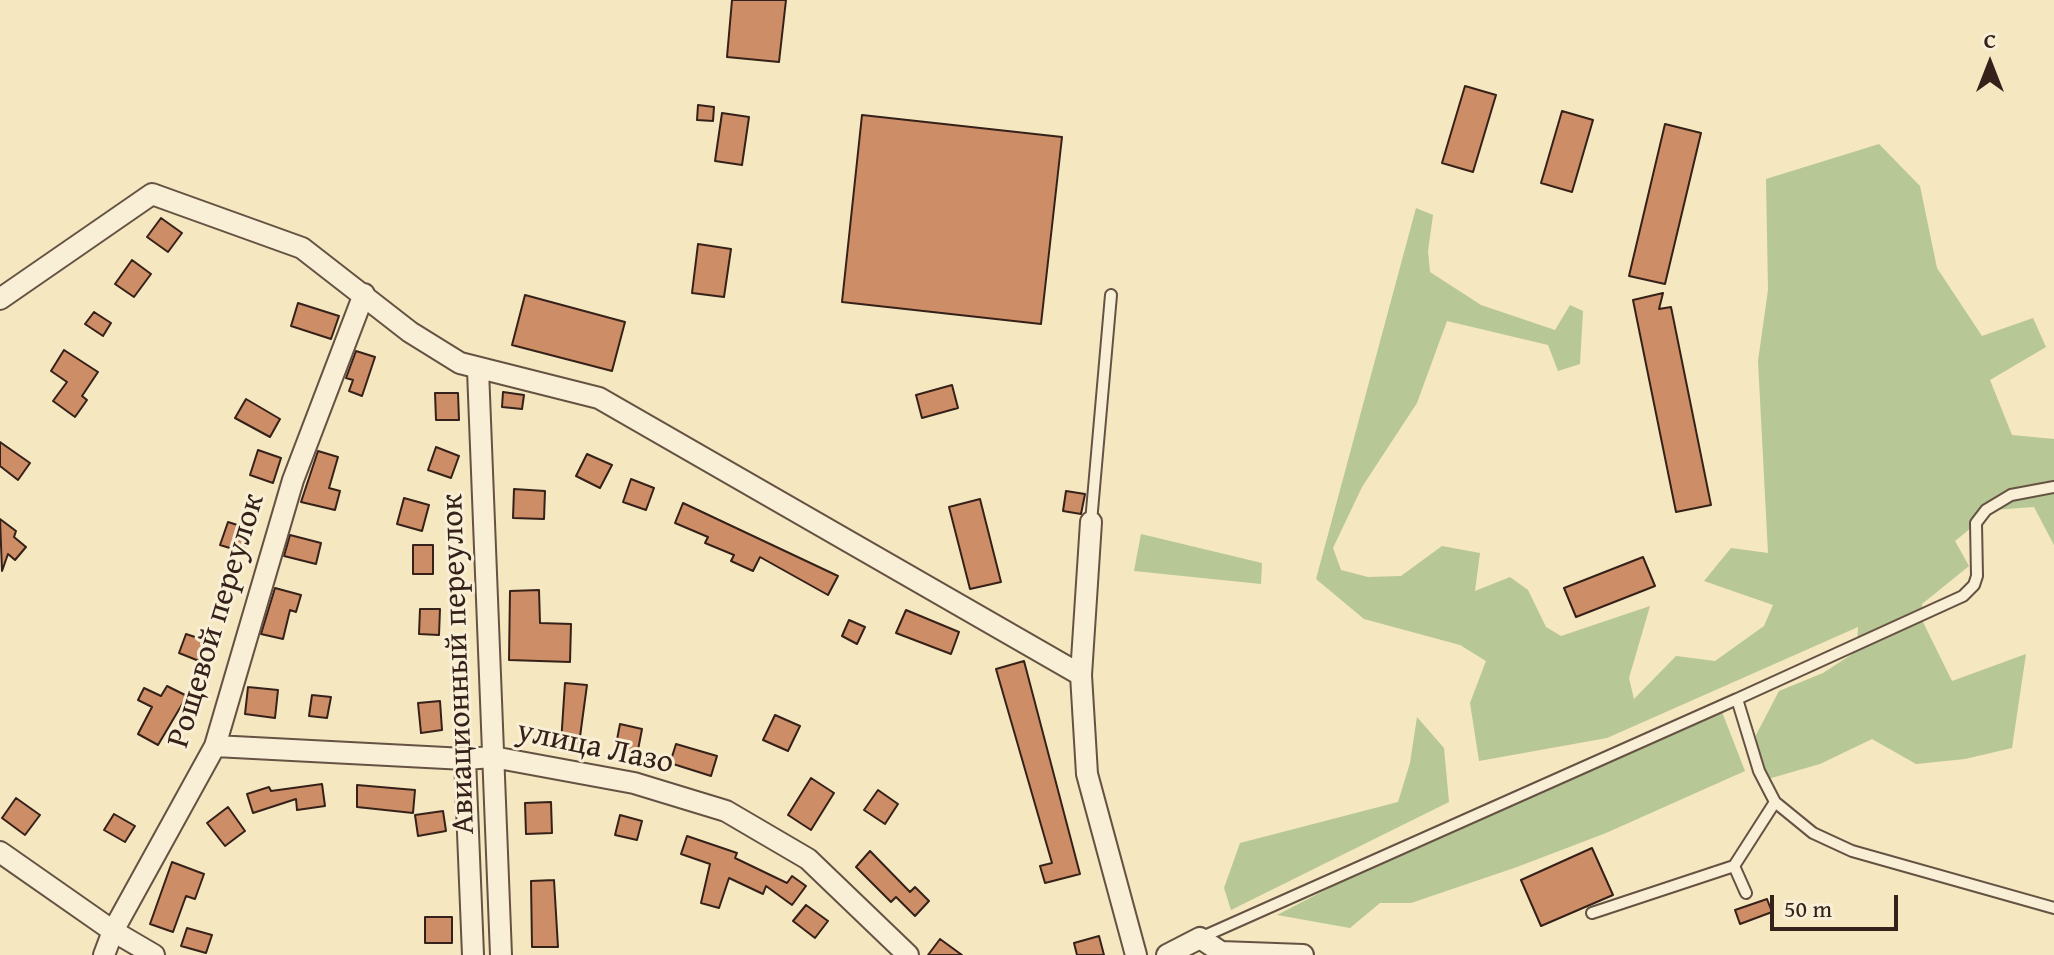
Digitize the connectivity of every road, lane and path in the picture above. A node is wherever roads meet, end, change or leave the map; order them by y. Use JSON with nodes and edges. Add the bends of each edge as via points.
{"nodes":[{"id":1,"x":364,"y":294,"type":"junction"},
{"id":2,"x":1111,"y":295,"type":"dead end"},
{"id":3,"x":0,"y":299,"type":"edge"},
{"id":4,"x":478,"y":370,"type":"junction"},
{"id":5,"x":2054,"y":487,"type":"edge"},
{"id":6,"x":1091,"y":522,"type":"joint"},
{"id":7,"x":1081,"y":675,"type":"junction"},
{"id":8,"x":1737,"y":699,"type":"junction"},
{"id":9,"x":215,"y":746,"type":"junction"},
{"id":10,"x":493,"y":757,"type":"junction"},
{"id":11,"x":465,"y":759,"type":"junction"},
{"id":12,"x":1775,"y":802,"type":"junction"},
{"id":13,"x":0,"y":852,"type":"edge"},
{"id":14,"x":1734,"y":866,"type":"junction"},
{"id":15,"x":1746,"y":893,"type":"dead end"},
{"id":16,"x":2054,"y":908,"type":"edge"},
{"id":17,"x":1592,"y":913,"type":"dead end"},
{"id":18,"x":113,"y":931,"type":"junction"},
{"id":19,"x":1200,"y":938,"type":"junction"},
{"id":20,"x":104,"y":955,"type":"edge"},
{"id":21,"x":154,"y":955,"type":"edge"},
{"id":22,"x":473,"y":955,"type":"edge"},
{"id":23,"x":501,"y":955,"type":"edge"},
{"id":24,"x":908,"y":955,"type":"edge"},
{"id":25,"x":1136,"y":955,"type":"edge"},
{"id":26,"x":1167,"y":955,"type":"edge"},
{"id":27,"x":1303,"y":955,"type":"edge"}],
"edges":[{"from":1,"to":3,"type":"street","via":[[302,248],[152,194]]},
{"from":1,"to":4,"type":"street","via":[[410,332]]},
{"from":1,"to":9,"type":"street","name":"Рощевой переулок","via":[[293,480]]},
{"from":2,"to":6,"type":"lane"},
{"from":4,"to":7,"type":"street","via":[[599,398]]},
{"from":4,"to":10,"type":"street","name":"Авиационный переулок"},
{"from":5,"to":8,"type":"lane","via":[[2011,495],[1986,510],[1976,523],[1977,576],[1963,596]]},
{"from":6,"to":7,"type":"street"},
{"from":7,"to":25,"type":"street","via":[[1087,774]]},
{"from":8,"to":12,"type":"lane","via":[[1759,771]]},
{"from":8,"to":19,"type":"lane"},
{"from":9,"to":11,"type":"street","name":"улица Лазо"},
{"from":9,"to":18,"type":"street","name":"Рощевой переулок"},
{"from":10,"to":11,"type":"street","name":"улица Лазо"},
{"from":10,"to":23,"type":"street","name":"Авиационный переулок"},
{"from":10,"to":24,"type":"street","name":"улица Лазо","via":[[634,783],[726,811],[808,859]]},
{"from":11,"to":22,"type":"street","name":"Авиационный переулок"},
{"from":12,"to":14,"type":"lane"},
{"from":12,"to":16,"type":"lane","via":[[1813,833],[1852,851]]},
{"from":13,"to":18,"type":"street"},
{"from":14,"to":15,"type":"lane"},
{"from":14,"to":17,"type":"lane"},
{"from":18,"to":20,"type":"street","name":"Рощевой переулок"},
{"from":18,"to":21,"type":"street"},
{"from":19,"to":26,"type":"street"},
{"from":19,"to":27,"type":"street","via":[[1221,952]]}]}
